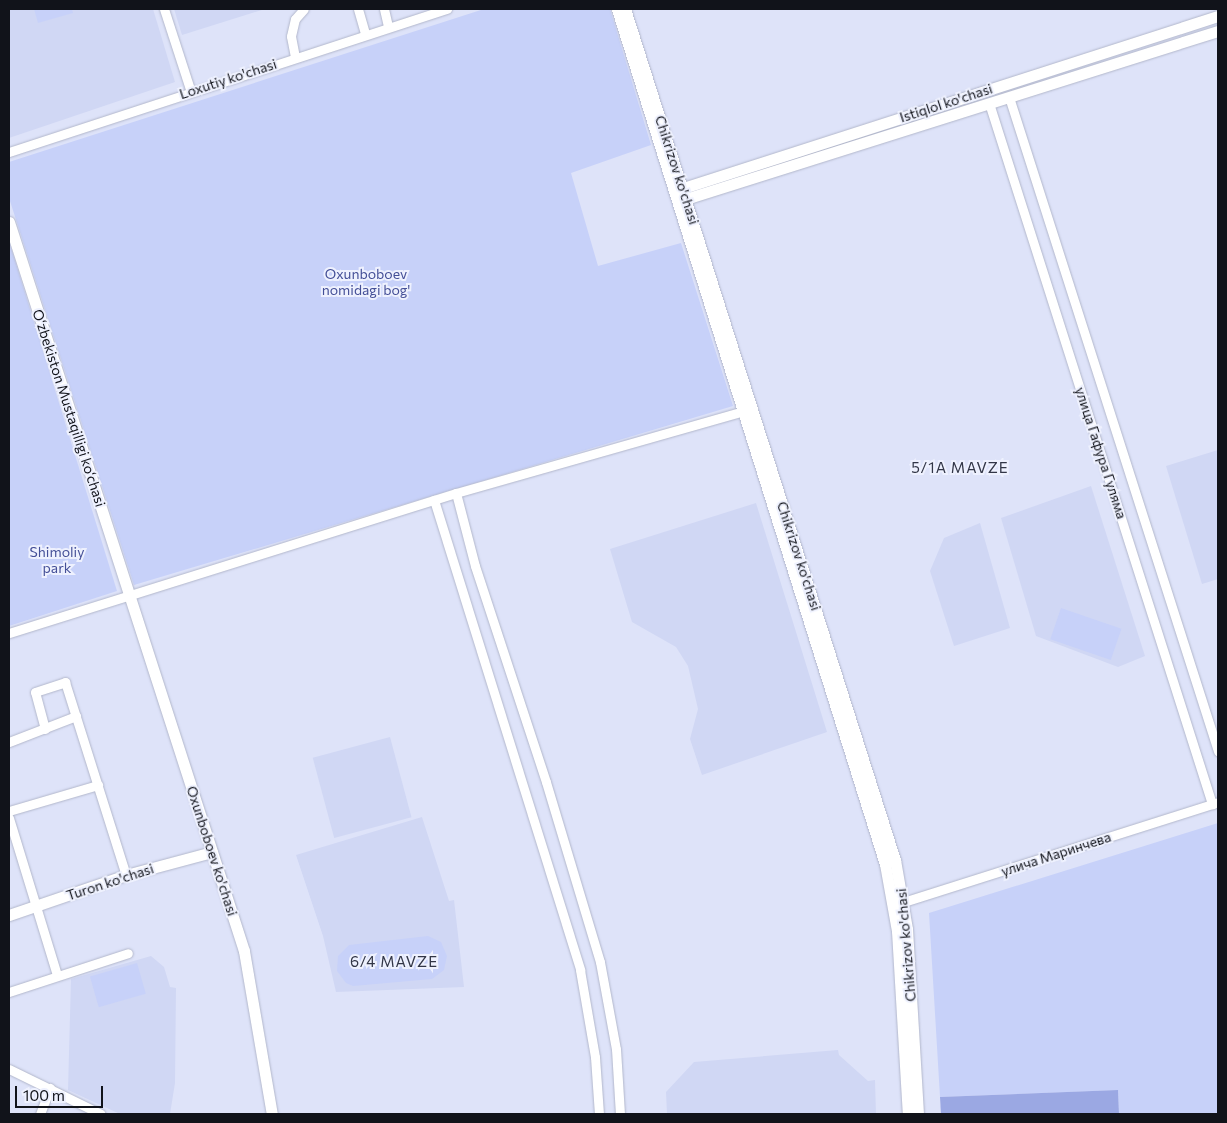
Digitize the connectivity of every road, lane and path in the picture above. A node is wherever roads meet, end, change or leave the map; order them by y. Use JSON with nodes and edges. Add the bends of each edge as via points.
{"nodes":[{"id":1,"x":164,"y":9,"type":"edge"},
{"id":2,"x":304,"y":9,"type":"edge"},
{"id":3,"x":358,"y":9,"type":"edge"},
{"id":4,"x":384,"y":9,"type":"edge"},
{"id":5,"x":447,"y":9,"type":"edge"},
{"id":6,"x":617,"y":9,"type":"edge"},
{"id":7,"x":625,"y":9,"type":"edge"},
{"id":8,"x":1218,"y":16,"type":"edge"},
{"id":9,"x":388,"y":26,"type":"junction"},
{"id":10,"x":1218,"y":31,"type":"edge"},
{"id":11,"x":365,"y":34,"type":"junction"},
{"id":12,"x":295,"y":57,"type":"junction"},
{"id":13,"x":1040,"y":73,"type":"junction"},
{"id":14,"x":1043,"y":85,"type":"junction"},
{"id":15,"x":190,"y":92,"type":"junction"},
{"id":16,"x":1009,"y":97,"type":"junction"},
{"id":17,"x":989,"y":103,"type":"junction"},
{"id":18,"x":9,"y":152,"type":"edge"},
{"id":19,"x":680,"y":195,"type":"junction"},
{"id":20,"x":9,"y":222,"type":"edge"},
{"id":21,"x":691,"y":230,"type":"junction"},
{"id":22,"x":743,"y":411,"type":"junction"},
{"id":23,"x":456,"y":493,"type":"junction"},
{"id":24,"x":434,"y":500,"type":"junction"},
{"id":25,"x":129,"y":594,"type":"junction"},
{"id":26,"x":9,"y":634,"type":"edge"},
{"id":27,"x":76,"y":716,"type":"junction"},
{"id":28,"x":45,"y":729,"type":"junction"},
{"id":29,"x":9,"y":742,"type":"edge"},
{"id":30,"x":1218,"y":751,"type":"edge"},
{"id":31,"x":98,"y":785,"type":"junction"},
{"id":32,"x":1215,"y":803,"type":"edge"},
{"id":33,"x":9,"y":811,"type":"edge"},
{"id":34,"x":9,"y":818,"type":"edge"},
{"id":35,"x":13,"y":845,"type":"edge"},
{"id":36,"x":212,"y":852,"type":"junction"},
{"id":37,"x":126,"y":875,"type":"junction"},
{"id":38,"x":899,"y":904,"type":"junction"},
{"id":39,"x":36,"y":907,"type":"junction"},
{"id":40,"x":9,"y":915,"type":"edge"},
{"id":41,"x":128,"y":953,"type":"dead end"},
{"id":42,"x":57,"y":975,"type":"junction"},
{"id":43,"x":9,"y":992,"type":"edge"},
{"id":44,"x":9,"y":1069,"type":"edge"},
{"id":45,"x":50,"y":1088,"type":"junction"},
{"id":46,"x":40,"y":1114,"type":"edge"},
{"id":47,"x":101,"y":1114,"type":"edge"},
{"id":48,"x":272,"y":1114,"type":"edge"},
{"id":49,"x":599,"y":1114,"type":"edge"},
{"id":50,"x":620,"y":1114,"type":"edge"},
{"id":51,"x":908,"y":1114,"type":"edge"},
{"id":52,"x":918,"y":1114,"type":"edge"}],
"edges":[{"from":1,"to":15,"type":"street"},
{"from":2,"to":12,"type":"street","via":[[295,19],[291,36]]},
{"from":3,"to":11,"type":"street"},
{"from":4,"to":9,"type":"street"},
{"from":5,"to":9,"type":"street","name":"Loxutiy ko'chasi"},
{"from":6,"to":19,"type":"main road","name":"Chikrizov ko'chasi"},
{"from":7,"to":19,"type":"main road","name":"Chikrizov ko'chasi"},
{"from":8,"to":13,"type":"main road","name":"Istiqlol ko'chasi"},
{"from":9,"to":11,"type":"street","name":"Loxutiy ko'chasi"},
{"from":10,"to":14,"type":"main road","name":"Istiqlol ko'chasi"},
{"from":11,"to":12,"type":"street","name":"Loxutiy ko'chasi"},
{"from":12,"to":15,"type":"street","name":"Loxutiy ko'chasi"},
{"from":13,"to":14,"type":"main road"},
{"from":13,"to":19,"type":"main road","name":"Istiqlol ko'chasi"},
{"from":14,"to":16,"type":"main road","name":"Istiqlol ko'chasi"},
{"from":15,"to":18,"type":"street","name":"Loxutiy ko'chasi"},
{"from":16,"to":17,"type":"main road","name":"Istiqlol ko'chasi"},
{"from":16,"to":30,"type":"street"},
{"from":17,"to":19,"type":"main road","name":"Istiqlol ko'chasi"},
{"from":17,"to":32,"type":"street","name":"улица Гафура Гуляма"},
{"from":19,"to":21,"type":"main road","name":"Chikrizov ko'chasi"},
{"from":20,"to":25,"type":"main road","name":"O‘zbekiston Mustaqilligi ko‘chasi"},
{"from":21,"to":22,"type":"main road","name":"Chikrizov ko'chasi"},
{"from":21,"to":38,"type":"main road","name":"Chikrizov ko'chasi","via":[[895,860]]},
{"from":22,"to":23,"type":"street"},
{"from":22,"to":38,"type":"main road","name":"Chikrizov ko'chasi"},
{"from":23,"to":24,"type":"street"},
{"from":23,"to":50,"type":"street","via":[[475,566],[546,782],[600,962],[616,1049]]},
{"from":24,"to":25,"type":"street"},
{"from":24,"to":49,"type":"street","via":[[580,970],[595,1056]]},
{"from":25,"to":26,"type":"street"},
{"from":25,"to":36,"type":"main road","name":"Oxunboboev ko'chasi"},
{"from":27,"to":28,"type":"street"},
{"from":27,"to":28,"type":"street","via":[[65,682],[35,692]]},
{"from":27,"to":31,"type":"street"},
{"from":28,"to":29,"type":"street"},
{"from":31,"to":33,"type":"street"},
{"from":31,"to":37,"type":"street"},
{"from":32,"to":38,"type":"street","name":"улича Маринчева"},
{"from":34,"to":35,"type":"street"},
{"from":35,"to":39,"type":"street"},
{"from":36,"to":37,"type":"main road","name":"Turon ko'chasi"},
{"from":36,"to":48,"type":"main road","name":"Oxunboboev ko'chasi","via":[[244,951]]},
{"from":37,"to":39,"type":"main road","name":"Turon ko'chasi"},
{"from":38,"to":51,"type":"main road","name":"Chikrizov ko'chasi"},
{"from":38,"to":52,"type":"main road","name":"Chikrizov ko'chasi"},
{"from":39,"to":40,"type":"main road","name":"Turon ko'chasi"},
{"from":39,"to":42,"type":"street"},
{"from":41,"to":42,"type":"street"},
{"from":42,"to":43,"type":"street"},
{"from":44,"to":45,"type":"street"},
{"from":45,"to":46,"type":"street"},
{"from":45,"to":47,"type":"street"}]}
